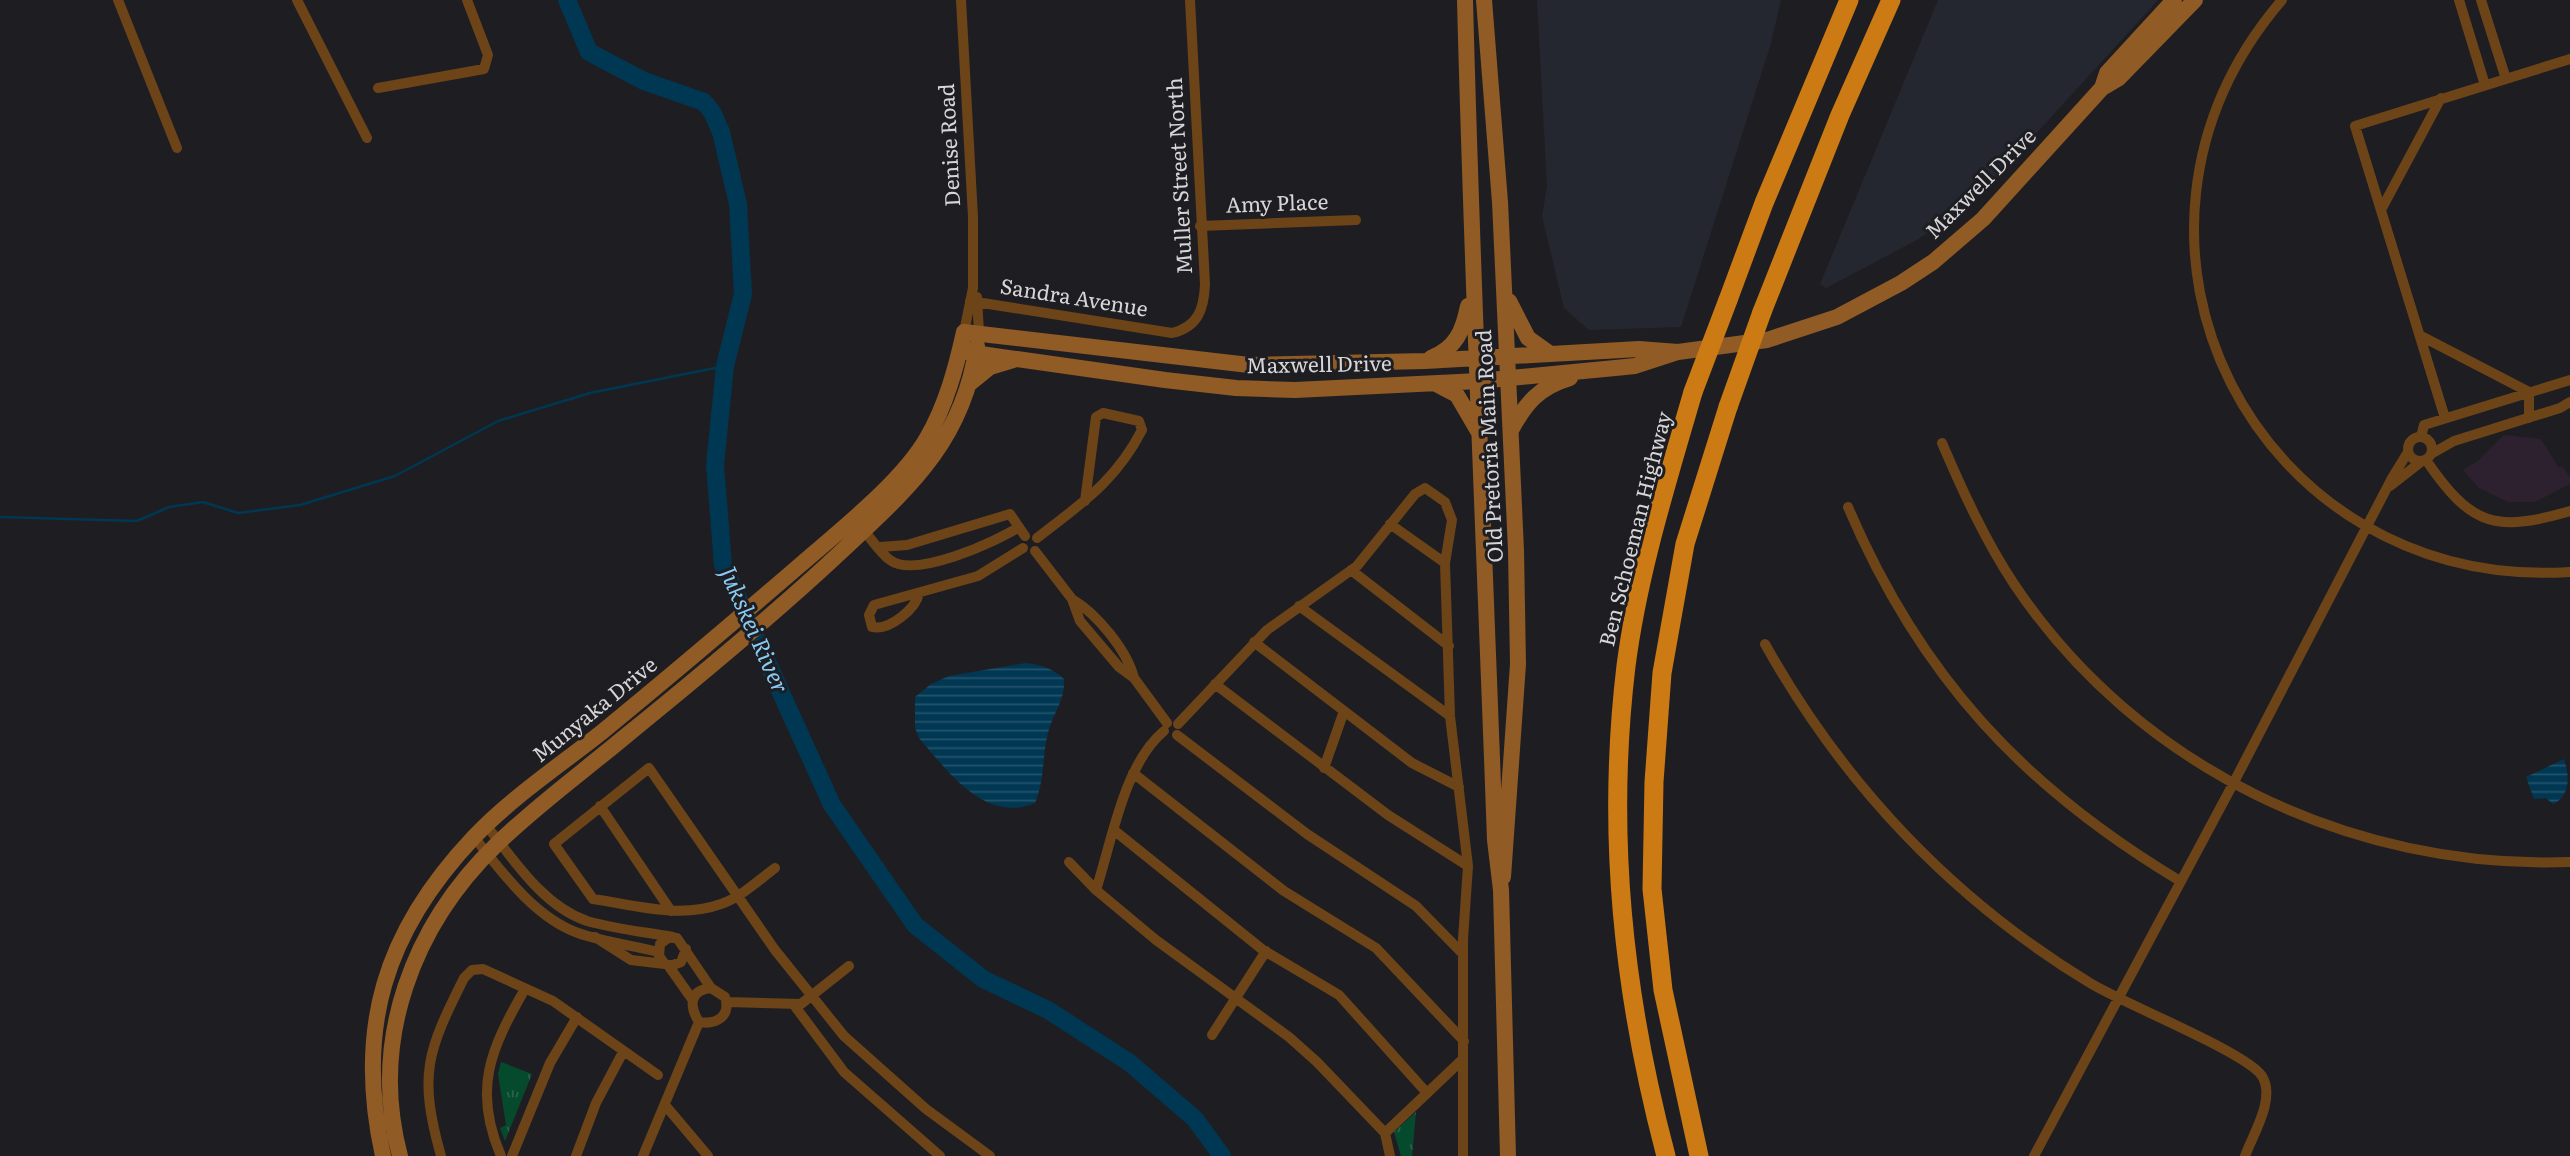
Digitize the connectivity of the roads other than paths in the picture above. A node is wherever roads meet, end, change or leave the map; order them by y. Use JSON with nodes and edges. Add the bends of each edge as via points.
{"nodes":[{"id":1,"x":118,"y":0,"type":"edge"},
{"id":2,"x":297,"y":0,"type":"edge"},
{"id":3,"x":467,"y":0,"type":"edge"},
{"id":4,"x":961,"y":0,"type":"edge"},
{"id":5,"x":1190,"y":0,"type":"edge"},
{"id":6,"x":1465,"y":0,"type":"edge"},
{"id":7,"x":1483,"y":0,"type":"edge"},
{"id":8,"x":1839,"y":0,"type":"edge"},
{"id":9,"x":1850,"y":0,"type":"edge"},
{"id":10,"x":1881,"y":0,"type":"edge"},
{"id":11,"x":1891,"y":0,"type":"edge"},
{"id":12,"x":2174,"y":0,"type":"edge"},
{"id":13,"x":2195,"y":0,"type":"edge"},
{"id":14,"x":2282,"y":0,"type":"edge"},
{"id":15,"x":2459,"y":0,"type":"edge"},
{"id":16,"x":2481,"y":0,"type":"edge"},
{"id":17,"x":2496,"y":48,"type":"junction"},
{"id":18,"x":2475,"y":54,"type":"junction"},
{"id":19,"x":2568,"y":61,"type":"edge"},
{"id":20,"x":2501,"y":64,"type":"junction"},
{"id":21,"x":2480,"y":70,"type":"junction"},
{"id":22,"x":2506,"y":79,"type":"junction"},
{"id":23,"x":2485,"y":85,"type":"junction"},
{"id":24,"x":378,"y":88,"type":"dead end"},
{"id":25,"x":2102,"y":88,"type":"junction"},
{"id":26,"x":1808,"y":98,"type":"junction"},
{"id":27,"x":2441,"y":98,"type":"junction"},
{"id":28,"x":1840,"y":115,"type":"junction"},
{"id":29,"x":367,"y":138,"type":"dead end"},
{"id":30,"x":177,"y":149,"type":"dead end"},
{"id":31,"x":2381,"y":210,"type":"junction"},
{"id":32,"x":1356,"y":220,"type":"dead end"},
{"id":33,"x":1200,"y":226,"type":"junction"},
{"id":34,"x":1472,"y":280,"type":"junction"},
{"id":35,"x":1504,"y":289,"type":"junction"},
{"id":36,"x":974,"y":301,"type":"junction"},
{"id":37,"x":972,"y":332,"type":"junction"},
{"id":38,"x":1172,"y":333,"type":"joint"},
{"id":39,"x":2421,"y":336,"type":"junction"},
{"id":40,"x":968,"y":352,"type":"junction"},
{"id":41,"x":1678,"y":352,"type":"junction"},
{"id":42,"x":1549,"y":353,"type":"junction"},
{"id":43,"x":1507,"y":355,"type":"junction"},
{"id":44,"x":1018,"y":358,"type":"junction"},
{"id":45,"x":1476,"y":358,"type":"junction"},
{"id":46,"x":1425,"y":361,"type":"junction"},
{"id":47,"x":1606,"y":369,"type":"junction"},
{"id":48,"x":1508,"y":377,"type":"junction"},
{"id":49,"x":2570,"y":380,"type":"edge"},
{"id":50,"x":1479,"y":381,"type":"junction"},
{"id":51,"x":1434,"y":383,"type":"junction"},
{"id":52,"x":967,"y":387,"type":"junction"},
{"id":53,"x":2529,"y":392,"type":"junction"},
{"id":54,"x":2567,"y":407,"type":"edge"},
{"id":55,"x":2445,"y":418,"type":"junction"},
{"id":56,"x":2529,"y":418,"type":"junction"},
{"id":57,"x":1510,"y":430,"type":"junction"},
{"id":58,"x":1481,"y":440,"type":"junction"},
{"id":59,"x":1942,"y":443,"type":"dead end"},
{"id":60,"x":2426,"y":451,"type":"junction"},
{"id":61,"x":2408,"y":452,"type":"junction"},
{"id":62,"x":2388,"y":488,"type":"junction"},
{"id":63,"x":1085,"y":501,"type":"junction"},
{"id":64,"x":1848,"y":507,"type":"dead end"},
{"id":65,"x":2570,"y":511,"type":"edge"},
{"id":66,"x":853,"y":517,"type":"junction"},
{"id":67,"x":1390,"y":524,"type":"junction"},
{"id":68,"x":2367,"y":530,"type":"junction"},
{"id":69,"x":865,"y":531,"type":"junction"},
{"id":70,"x":948,"y":532,"type":"junction"},
{"id":71,"x":1022,"y":532,"type":"junction"},
{"id":72,"x":1037,"y":538,"type":"junction"},
{"id":73,"x":880,"y":547,"type":"junction"},
{"id":74,"x":1023,"y":548,"type":"junction"},
{"id":75,"x":1035,"y":551,"type":"junction"},
{"id":76,"x":953,"y":556,"type":"junction"},
{"id":77,"x":1445,"y":562,"type":"junction"},
{"id":78,"x":1351,"y":570,"type":"junction"},
{"id":79,"x":2570,"y":572,"type":"edge"},
{"id":80,"x":919,"y":593,"type":"junction"},
{"id":81,"x":1072,"y":599,"type":"junction"},
{"id":82,"x":1299,"y":606,"type":"junction"},
{"id":83,"x":1254,"y":642,"type":"junction"},
{"id":84,"x":1765,"y":644,"type":"dead end"},
{"id":85,"x":1449,"y":646,"type":"junction"},
{"id":86,"x":1118,"y":656,"type":"junction"},
{"id":87,"x":1215,"y":684,"type":"junction"},
{"id":88,"x":1344,"y":711,"type":"junction"},
{"id":89,"x":1450,"y":716,"type":"junction"},
{"id":90,"x":1171,"y":728,"type":"junction"},
{"id":91,"x":1324,"y":768,"type":"junction"},
{"id":92,"x":1133,"y":773,"type":"junction"},
{"id":93,"x":2234,"y":784,"type":"junction"},
{"id":94,"x":1460,"y":787,"type":"junction"},
{"id":95,"x":600,"y":806,"type":"junction"},
{"id":96,"x":486,"y":825,"type":"junction"},
{"id":97,"x":1115,"y":831,"type":"junction"},
{"id":98,"x":474,"y":837,"type":"junction"},
{"id":99,"x":493,"y":848,"type":"junction"},
{"id":100,"x":1069,"y":862,"type":"dead end"},
{"id":101,"x":2570,"y":862,"type":"edge"},
{"id":102,"x":1468,"y":866,"type":"junction"},
{"id":103,"x":775,"y":868,"type":"dead end"},
{"id":104,"x":2180,"y":881,"type":"junction"},
{"id":105,"x":1096,"y":890,"type":"junction"},
{"id":106,"x":1501,"y":890,"type":"junction"},
{"id":107,"x":737,"y":895,"type":"junction"},
{"id":108,"x":671,"y":911,"type":"junction"},
{"id":109,"x":593,"y":936,"type":"junction"},
{"id":110,"x":673,"y":937,"type":"junction"},
{"id":111,"x":686,"y":949,"type":"junction"},
{"id":112,"x":1266,"y":951,"type":"junction"},
{"id":113,"x":658,"y":952,"type":"junction"},
{"id":114,"x":1464,"y":954,"type":"junction"},
{"id":115,"x":666,"y":964,"type":"junction"},
{"id":116,"x":849,"y":966,"type":"dead end"},
{"id":117,"x":711,"y":988,"type":"junction"},
{"id":118,"x":525,"y":989,"type":"junction"},
{"id":119,"x":814,"y":996,"type":"junction"},
{"id":120,"x":692,"y":999,"type":"junction"},
{"id":121,"x":1235,"y":999,"type":"junction"},
{"id":122,"x":2116,"y":999,"type":"junction"},
{"id":123,"x":727,"y":1002,"type":"junction"},
{"id":124,"x":793,"y":1006,"type":"junction"},
{"id":125,"x":577,"y":1017,"type":"junction"},
{"id":126,"x":699,"y":1022,"type":"junction"},
{"id":127,"x":1212,"y":1035,"type":"dead end"},
{"id":128,"x":1464,"y":1041,"type":"junction"},
{"id":129,"x":623,"y":1052,"type":"junction"},
{"id":130,"x":1463,"y":1059,"type":"junction"},
{"id":131,"x":658,"y":1075,"type":"dead end"},
{"id":132,"x":1427,"y":1093,"type":"junction"},
{"id":133,"x":665,"y":1105,"type":"junction"},
{"id":134,"x":1385,"y":1133,"type":"junction"},
{"id":135,"x":383,"y":1156,"type":"edge"},
{"id":136,"x":400,"y":1156,"type":"edge"},
{"id":137,"x":441,"y":1156,"type":"edge"},
{"id":138,"x":501,"y":1156,"type":"edge"},
{"id":139,"x":512,"y":1156,"type":"edge"},
{"id":140,"x":576,"y":1156,"type":"edge"},
{"id":141,"x":643,"y":1156,"type":"edge"},
{"id":142,"x":708,"y":1156,"type":"edge"},
{"id":143,"x":940,"y":1156,"type":"edge"},
{"id":144,"x":990,"y":1156,"type":"edge"},
{"id":145,"x":1390,"y":1156,"type":"edge"},
{"id":146,"x":1463,"y":1156,"type":"edge"},
{"id":147,"x":1508,"y":1156,"type":"edge"},
{"id":148,"x":1666,"y":1156,"type":"edge"},
{"id":149,"x":1699,"y":1156,"type":"edge"},
{"id":150,"x":2034,"y":1156,"type":"edge"},
{"id":151,"x":2245,"y":1156,"type":"edge"}],
"edges":[{"from":1,"to":30,"type":"street"},
{"from":2,"to":29,"type":"street"},
{"from":3,"to":24,"type":"street","via":[[488,55],[484,69]]},
{"from":4,"to":36,"type":"street","name":"Denise Road"},
{"from":5,"to":33,"type":"street","name":"Muller Street North"},
{"from":6,"to":34,"type":"main road","name":"Old Pretoria Main Road"},
{"from":7,"to":35,"type":"main road","name":"Old Pretoria Main Road"},
{"from":8,"to":26,"type":"highway"},
{"from":9,"to":26,"type":"highway"},
{"from":10,"to":28,"type":"highway"},
{"from":11,"to":28,"type":"highway"},
{"from":12,"to":25,"type":"main road","name":"Maxwell Drive","via":[[2107,73]]},
{"from":13,"to":25,"type":"main road","name":"Maxwell Drive","via":[[2119,78]]},
{"from":14,"to":68,"type":"street","via":[[2251,42],[2207,138],[2194,220],[2198,278],[2218,354],[2252,420],[2303,482]]},
{"from":15,"to":18,"type":"street"},
{"from":16,"to":17,"type":"street"},
{"from":17,"to":18,"type":"street"},
{"from":17,"to":20,"type":"street"},
{"from":18,"to":21,"type":"street"},
{"from":19,"to":22,"type":"street"},
{"from":20,"to":21,"type":"street"},
{"from":20,"to":22,"type":"street"},
{"from":21,"to":23,"type":"street"},
{"from":22,"to":23,"type":"street"},
{"from":23,"to":27,"type":"street"},
{"from":25,"to":41,"type":"main road","name":"Maxwell Drive","via":[[1983,219],[1901,283],[1800,331]]},
{"from":26,"to":148,"type":"highway","name":"Ben Schoeman Highway","bridge":true,"via":[[1693,392],[1662,498],[1626,664],[1618,891],[1631,994]]},
{"from":27,"to":31,"type":"street"},
{"from":27,"to":31,"type":"street","via":[[2355,126]]},
{"from":28,"to":149,"type":"highway","bridge":true,"via":[[1728,407],[1685,544],[1662,673],[1652,889],[1662,990]]},
{"from":31,"to":39,"type":"street"},
{"from":32,"to":33,"type":"street","name":"Amy Place"},
{"from":33,"to":38,"type":"street","name":"Muller Street North","via":[[1204,301],[1191,326]]},
{"from":34,"to":45,"type":"main road","name":"Old Pretoria Main Road"},
{"from":34,"to":46,"type":"main road","via":[[1462,331],[1448,349]]},
{"from":35,"to":42,"type":"main road","via":[[1522,330]]},
{"from":35,"to":43,"type":"main road","name":"Old Pretoria Main Road"},
{"from":36,"to":37,"type":"street"},
{"from":36,"to":38,"type":"street","name":"Sandra Avenue"},
{"from":37,"to":40,"type":"main road"},
{"from":37,"to":46,"type":"main road","name":"Maxwell Drive","via":[[1230,364]]},
{"from":39,"to":53,"type":"street"},
{"from":39,"to":55,"type":"street"},
{"from":40,"to":44,"type":"main road","name":"Maxwell Drive"},
{"from":40,"to":52,"type":"main road","name":"Munyaka Drive"},
{"from":40,"to":66,"type":"main road","name":"Munyaka Drive","via":[[927,438]]},
{"from":41,"to":42,"type":"main road","name":"Maxwell Drive"},
{"from":41,"to":47,"type":"main road","name":"Maxwell Drive","via":[[1635,366]]},
{"from":42,"to":43,"type":"main road","name":"Maxwell Drive"},
{"from":43,"to":45,"type":"main road","name":"Maxwell Drive"},
{"from":43,"to":48,"type":"main road","name":"Old Pretoria Main Road"},
{"from":44,"to":51,"type":"main road","name":"Maxwell Drive","via":[[1236,388]]},
{"from":44,"to":52,"type":"main road","via":[[990,367]]},
{"from":45,"to":46,"type":"main road","name":"Maxwell Drive"},
{"from":45,"to":50,"type":"main road","name":"Old Pretoria Main Road"},
{"from":47,"to":48,"type":"main road","name":"Maxwell Drive"},
{"from":47,"to":57,"type":"main road","via":[[1543,387]]},
{"from":48,"to":50,"type":"main road","name":"Maxwell Drive"},
{"from":48,"to":57,"type":"main road","name":"Old Pretoria Main Road"},
{"from":49,"to":53,"type":"street"},
{"from":50,"to":51,"type":"main road","name":"Maxwell Drive"},
{"from":50,"to":58,"type":"main road","name":"Old Pretoria Main Road"},
{"from":51,"to":58,"type":"main road","via":[[1457,395]]},
{"from":52,"to":69,"type":"main road","name":"Munyaka Drive","via":[[934,456]]},
{"from":53,"to":55,"type":"street"},
{"from":53,"to":56,"type":"street"},
{"from":54,"to":56,"type":"street"},
{"from":55,"to":60,"type":"street","via":[[2421,428]]},
{"from":56,"to":60,"type":"street"},
{"from":57,"to":106,"type":"main road","name":"Old Pretoria Main Road","via":[[1518,664]]},
{"from":58,"to":106,"type":"main road","name":"Old Pretoria Main Road","via":[[1495,840]]},
{"from":59,"to":93,"type":"street","via":[[1984,534],[2057,640],[2133,716]]},
{"from":60,"to":61,"type":"street","via":[[2413,459]]},
{"from":60,"to":61,"type":"street","via":[[2412,440]]},
{"from":60,"to":62,"type":"street"},
{"from":60,"to":65,"type":"street","via":[[2453,497],[2491,520],[2516,524]]},
{"from":61,"to":62,"type":"street"},
{"from":62,"to":68,"type":"street"},
{"from":63,"to":63,"type":"street","via":[[1096,417],[1103,413],[1139,421],[1142,430],[1114,476]]},
{"from":63,"to":72,"type":"street"},
{"from":64,"to":104,"type":"street","via":[[1882,579],[1920,642],[1982,723],[2076,813]]},
{"from":66,"to":69,"type":"street"},
{"from":66,"to":96,"type":"main road","name":"Munyaka Drive","via":[[692,659]]},
{"from":67,"to":77,"type":"street"},
{"from":67,"to":77,"type":"street","via":[[1415,494],[1430,489],[1451,510]]},
{"from":67,"to":78,"type":"street"},
{"from":68,"to":79,"type":"street","via":[[2425,555],[2475,568],[2526,574]]},
{"from":68,"to":93,"type":"street"},
{"from":69,"to":73,"type":"street"},
{"from":69,"to":99,"type":"main road","name":"Munyaka Drive"},
{"from":70,"to":71,"type":"street","via":[[1010,514]]},
{"from":70,"to":73,"type":"street"},
{"from":70,"to":76,"type":"street"},
{"from":71,"to":72,"type":"street"},
{"from":71,"to":74,"type":"street"},
{"from":71,"to":76,"type":"street"},
{"from":72,"to":75,"type":"street"},
{"from":73,"to":76,"type":"street","via":[[899,565]]},
{"from":74,"to":75,"type":"street"},
{"from":74,"to":80,"type":"street","via":[[988,572]]},
{"from":75,"to":81,"type":"street"},
{"from":77,"to":85,"type":"street"},
{"from":78,"to":82,"type":"street"},
{"from":78,"to":85,"type":"street"},
{"from":80,"to":80,"type":"street","via":[[872,607],[872,627],[880,628],[908,612]]},
{"from":81,"to":86,"type":"street","via":[[1093,617]]},
{"from":81,"to":86,"type":"street","via":[[1084,625]]},
{"from":82,"to":83,"type":"street"},
{"from":82,"to":89,"type":"street"},
{"from":83,"to":87,"type":"street"},
{"from":83,"to":88,"type":"street"},
{"from":84,"to":122,"type":"street","via":[[1826,741],[1898,830],[2003,922]]},
{"from":85,"to":89,"type":"street"},
{"from":86,"to":90,"type":"street"},
{"from":87,"to":90,"type":"street"},
{"from":87,"to":91,"type":"street"},
{"from":88,"to":91,"type":"street"},
{"from":88,"to":94,"type":"street","via":[[1412,763]]},
{"from":89,"to":94,"type":"street"},
{"from":90,"to":92,"type":"street","via":[[1143,752]]},
{"from":90,"to":114,"type":"street","via":[[1307,834],[1404,896]]},
{"from":91,"to":102,"type":"street"},
{"from":92,"to":97,"type":"street"},
{"from":92,"to":128,"type":"street","via":[[1284,891],[1376,948]]},
{"from":93,"to":101,"type":"street","via":[[2313,821],[2399,847],[2479,860]]},
{"from":93,"to":104,"type":"street"},
{"from":94,"to":102,"type":"street"},
{"from":95,"to":107,"type":"street","via":[[649,768]]},
{"from":95,"to":108,"type":"street"},
{"from":95,"to":108,"type":"street","via":[[554,844],[593,899]]},
{"from":96,"to":98,"type":"main road","name":"Munyaka Drive"},
{"from":96,"to":99,"type":"street"},
{"from":97,"to":105,"type":"street"},
{"from":97,"to":112,"type":"street"},
{"from":98,"to":99,"type":"street"},
{"from":98,"to":135,"type":"main road","name":"Munyaka Drive","via":[[439,878],[401,936],[378,1000],[372,1091]]},
{"from":99,"to":109,"type":"street","via":[[530,901],[578,933]]},
{"from":99,"to":110,"type":"street","via":[[549,898],[585,920]]},
{"from":99,"to":136,"type":"main road","name":"Munyaka Drive","via":[[438,914],[419,948],[397,1011],[389,1075]]},
{"from":100,"to":105,"type":"street"},
{"from":102,"to":114,"type":"street"},
{"from":103,"to":107,"type":"street"},
{"from":104,"to":122,"type":"street"},
{"from":105,"to":121,"type":"street"},
{"from":106,"to":147,"type":"main road","name":"Old Pretoria Main Road"},
{"from":107,"to":108,"type":"street","via":[[721,904]]},
{"from":107,"to":119,"type":"street"},
{"from":109,"to":113,"type":"street"},
{"from":109,"to":115,"type":"street","via":[[631,960]]},
{"from":110,"to":111,"type":"street"},
{"from":110,"to":113,"type":"street","via":[[664,940]]},
{"from":111,"to":115,"type":"street","via":[[681,962]]},
{"from":111,"to":117,"type":"street"},
{"from":112,"to":121,"type":"street"},
{"from":112,"to":132,"type":"street","via":[[1339,995]]},
{"from":113,"to":115,"type":"street"},
{"from":114,"to":128,"type":"street"},
{"from":115,"to":120,"type":"street"},
{"from":116,"to":119,"type":"street"},
{"from":117,"to":120,"type":"street","via":[[700,990]]},
{"from":117,"to":123,"type":"street","via":[[722,992]]},
{"from":118,"to":125,"type":"street"},
{"from":118,"to":137,"type":"street","via":[[477,968],[458,989],[437,1032],[429,1063],[430,1113]]},
{"from":118,"to":138,"type":"street","via":[[488,1066],[489,1127]]},
{"from":119,"to":124,"type":"street"},
{"from":119,"to":144,"type":"street","via":[[844,1036],[926,1109]]},
{"from":120,"to":126,"type":"street"},
{"from":121,"to":127,"type":"street"},
{"from":121,"to":134,"type":"street","via":[[1317,1062]]},
{"from":122,"to":150,"type":"street"},
{"from":122,"to":151,"type":"street","via":[[2234,1055],[2261,1076],[2266,1086],[2264,1106]]},
{"from":123,"to":124,"type":"street"},
{"from":123,"to":126,"type":"street","via":[[725,1014],[717,1021]]},
{"from":124,"to":143,"type":"street","via":[[844,1072]]},
{"from":125,"to":129,"type":"street"},
{"from":125,"to":139,"type":"street","via":[[550,1063]]},
{"from":126,"to":133,"type":"street"},
{"from":128,"to":130,"type":"street"},
{"from":129,"to":131,"type":"street"},
{"from":129,"to":140,"type":"street","via":[[596,1103]]},
{"from":130,"to":132,"type":"street"},
{"from":130,"to":146,"type":"street"},
{"from":132,"to":134,"type":"street"},
{"from":133,"to":141,"type":"street"},
{"from":133,"to":142,"type":"street"},
{"from":134,"to":145,"type":"street"}]}
